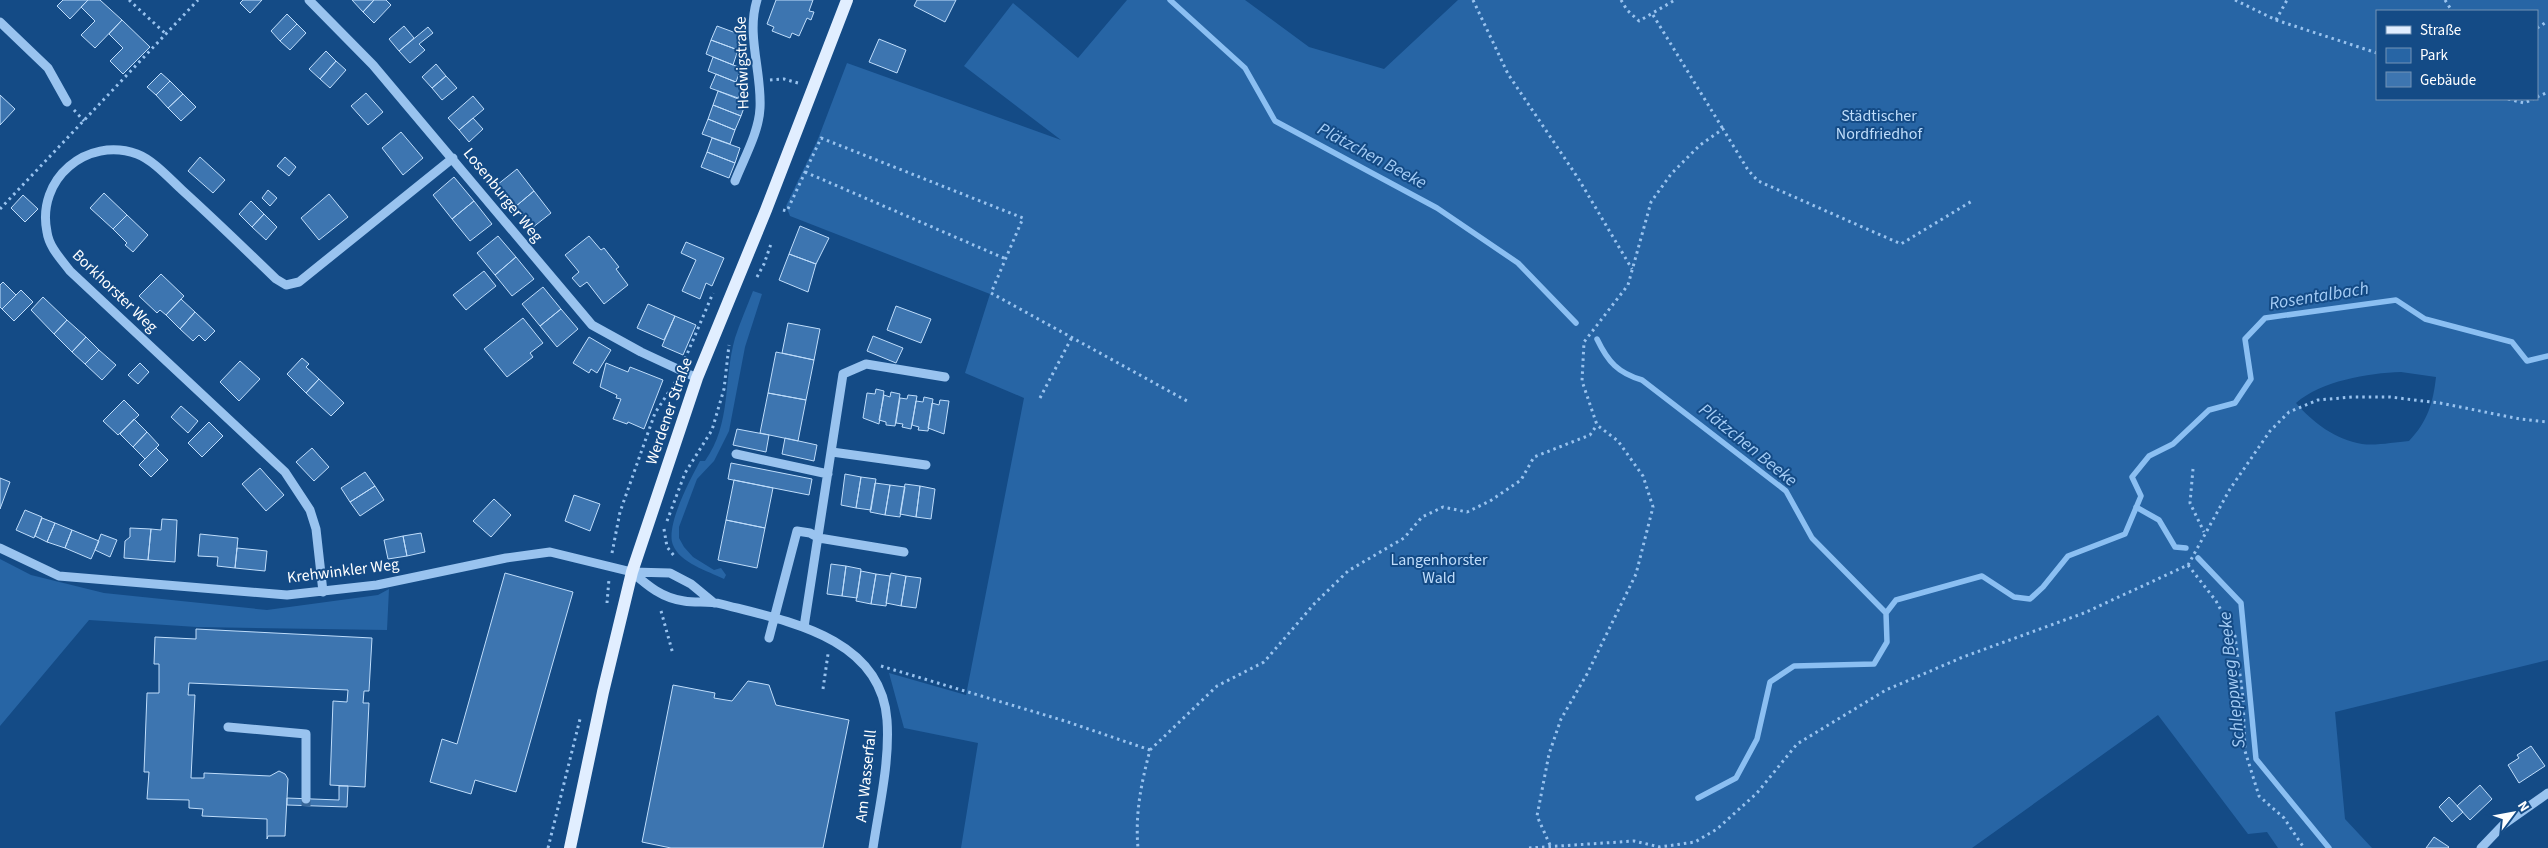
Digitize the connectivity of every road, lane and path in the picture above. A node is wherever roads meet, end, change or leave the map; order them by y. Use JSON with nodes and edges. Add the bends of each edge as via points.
{"nodes":[{"id":1,"x":130,"y":0,"type":"edge"},
{"id":2,"x":198,"y":0,"type":"edge"},
{"id":3,"x":309,"y":0,"type":"edge"},
{"id":4,"x":757,"y":0,"type":"edge"},
{"id":5,"x":847,"y":0,"type":"edge"},
{"id":6,"x":1473,"y":0,"type":"edge"},
{"id":7,"x":1620,"y":0,"type":"edge"},
{"id":8,"x":1675,"y":0,"type":"edge"},
{"id":9,"x":2235,"y":0,"type":"edge"},
{"id":10,"x":2286,"y":0,"type":"edge"},
{"id":11,"x":1653,"y":15,"type":"junction"},
{"id":12,"x":2276,"y":20,"type":"junction"},
{"id":13,"x":0,"y":22,"type":"edge"},
{"id":14,"x":167,"y":35,"type":"junction"},
{"id":15,"x":2376,"y":53,"type":"edge"},
{"id":16,"x":801,"y":73,"type":"dead end"},
{"id":17,"x":777,"y":79,"type":"dead end"},
{"id":18,"x":798,"y":83,"type":"junction"},
{"id":19,"x":794,"y":92,"type":"dead end"},
{"id":20,"x":2512,"y":100,"type":"edge"},
{"id":21,"x":2531,"y":100,"type":"edge"},
{"id":22,"x":66,"y":102,"type":"dead end"},
{"id":23,"x":1723,"y":129,"type":"junction"},
{"id":24,"x":453,"y":158,"type":"junction"},
{"id":25,"x":805,"y":172,"type":"junction"},
{"id":26,"x":735,"y":181,"type":"dead end"},
{"id":27,"x":1972,"y":201,"type":"dead end"},
{"id":28,"x":0,"y":209,"type":"edge"},
{"id":29,"x":783,"y":210,"type":"dead end"},
{"id":30,"x":1006,"y":259,"type":"junction"},
{"id":31,"x":1632,"y":269,"type":"junction"},
{"id":32,"x":716,"y":287,"type":"dead end"},
{"id":33,"x":1072,"y":338,"type":"junction"},
{"id":34,"x":729,"y":343,"type":"dead end"},
{"id":35,"x":680,"y":370,"type":"junction"},
{"id":36,"x":945,"y":376,"type":"dead end"},
{"id":37,"x":697,"y":378,"type":"junction"},
{"id":38,"x":1040,"y":398,"type":"dead end"},
{"id":39,"x":1187,"y":400,"type":"dead end"},
{"id":40,"x":2548,"y":422,"type":"edge"},
{"id":41,"x":1597,"y":425,"type":"junction"},
{"id":42,"x":832,"y":452,"type":"junction"},
{"id":43,"x":736,"y":454,"type":"dead end"},
{"id":44,"x":926,"y":465,"type":"dead end"},
{"id":45,"x":2193,"y":470,"type":"dead end"},
{"id":46,"x":828,"y":474,"type":"junction"},
{"id":47,"x":2204,"y":532,"type":"junction"},
{"id":48,"x":819,"y":538,"type":"junction"},
{"id":49,"x":0,"y":548,"type":"edge"},
{"id":50,"x":904,"y":552,"type":"dead end"},
{"id":51,"x":675,"y":557,"type":"dead end"},
{"id":52,"x":610,"y":564,"type":"junction"},
{"id":53,"x":2188,"y":565,"type":"junction"},
{"id":54,"x":632,"y":572,"type":"junction"},
{"id":55,"x":323,"y":592,"type":"junction"},
{"id":56,"x":714,"y":602,"type":"junction"},
{"id":57,"x":661,"y":611,"type":"dead end"},
{"id":58,"x":773,"y":617,"type":"junction"},
{"id":59,"x":804,"y":626,"type":"junction"},
{"id":60,"x":769,"y":638,"type":"dead end"},
{"id":61,"x":828,"y":653,"type":"dead end"},
{"id":62,"x":673,"y":654,"type":"dead end"},
{"id":63,"x":869,"y":670,"type":"junction"},
{"id":64,"x":823,"y":689,"type":"dead end"},
{"id":65,"x":580,"y":718,"type":"dead end"},
{"id":66,"x":228,"y":727,"type":"dead end"},
{"id":67,"x":1150,"y":750,"type":"junction"},
{"id":68,"x":2548,"y":793,"type":"edge"},
{"id":69,"x":306,"y":799,"type":"tunnel mouth"},
{"id":70,"x":1550,"y":845,"type":"junction"},
{"id":71,"x":1660,"y":847,"type":"edge"},
{"id":72,"x":548,"y":848,"type":"edge"},
{"id":73,"x":570,"y":848,"type":"edge"},
{"id":74,"x":873,"y":848,"type":"edge"},
{"id":75,"x":1138,"y":848,"type":"edge"},
{"id":76,"x":1529,"y":848,"type":"edge"},
{"id":77,"x":2304,"y":848,"type":"edge"},
{"id":78,"x":2481,"y":848,"type":"edge"}],
"edges":[{"from":1,"to":14,"type":"path"},
{"from":2,"to":14,"type":"path"},
{"from":3,"to":24,"type":"street","name":"Losenburger Weg","via":[[373,65]]},
{"from":4,"to":26,"type":"street","name":"Hedwigstraße","via":[[752,24],[760,81],[759,120]]},
{"from":5,"to":37,"type":"main road","name":"Werdener Straße"},
{"from":6,"to":31,"type":"path","via":[[1508,74],[1578,178]]},
{"from":7,"to":11,"type":"path","via":[[1639,21]]},
{"from":8,"to":11,"type":"path"},
{"from":9,"to":12,"type":"path"},
{"from":10,"to":12,"type":"path"},
{"from":11,"to":23,"type":"path"},
{"from":12,"to":15,"type":"path"},
{"from":13,"to":22,"type":"street","via":[[48,68]]},
{"from":14,"to":28,"type":"path"},
{"from":16,"to":18,"type":"path"},
{"from":17,"to":18,"type":"path"},
{"from":18,"to":19,"type":"path"},
{"from":20,"to":21,"type":"path","via":[[2524,103]]},
{"from":23,"to":27,"type":"path","via":[[1758,181],[1901,244]]},
{"from":23,"to":31,"type":"path","via":[[1700,145],[1671,174],[1651,202]]},
{"from":24,"to":35,"type":"street","name":"Losenburger Weg","via":[[592,325]]},
{"from":24,"to":55,"type":"street","name":"Borkhorster Weg","via":[[299,282],[286,285],[164,173],[139,155],[123,150],[106,150],[85,155],[66,167],[47,204],[46,232],[70,270],[285,472],[310,510],[316,529]]},
{"from":25,"to":29,"type":"path","via":[[787,211]]},
{"from":25,"to":30,"type":"path"},
{"from":25,"to":30,"type":"path","via":[[821,138],[1023,218]]},
{"from":30,"to":33,"type":"path","via":[[991,293]]},
{"from":31,"to":41,"type":"path","via":[[1628,285],[1584,342],[1582,381]]},
{"from":32,"to":35,"type":"path"},
{"from":33,"to":38,"type":"path"},
{"from":33,"to":39,"type":"path"},
{"from":34,"to":51,"type":"path","via":[[724,389],[712,430],[685,473],[664,531],[667,547]]},
{"from":35,"to":37,"type":"street","name":"Losenburger Weg"},
{"from":35,"to":52,"type":"path","via":[[674,387],[655,412],[634,469],[620,512]]},
{"from":36,"to":42,"type":"street","via":[[866,364],[843,374]]},
{"from":37,"to":54,"type":"main road","name":"Werdener Straße"},
{"from":40,"to":47,"type":"path","via":[[2390,397],[2318,400],[2289,412],[2270,431]]},
{"from":41,"to":67,"type":"path","via":[[1590,435],[1534,458],[1521,480],[1490,501],[1467,512],[1443,507],[1422,517],[1404,538],[1348,571],[1315,603],[1264,662],[1217,686]]},
{"from":41,"to":70,"type":"path","via":[[1618,441],[1638,469],[1653,508],[1636,574],[1561,720],[1549,754],[1537,816]]},
{"from":42,"to":44,"type":"street"},
{"from":42,"to":46,"type":"street"},
{"from":43,"to":46,"type":"street"},
{"from":45,"to":47,"type":"path","via":[[2190,503]]},
{"from":46,"to":48,"type":"street"},
{"from":47,"to":53,"type":"path"},
{"from":48,"to":50,"type":"street"},
{"from":48,"to":58,"type":"street","via":[[810,532],[798,531]]},
{"from":48,"to":59,"type":"street"},
{"from":49,"to":55,"type":"street","name":"Krehwinkler Weg","via":[[59,576],[287,595]]},
{"from":52,"to":54,"type":"street","name":"Krehwinkler Weg"},
{"from":52,"to":55,"type":"street","name":"Krehwinkler Weg","via":[[550,552]]},
{"from":53,"to":71,"type":"path","via":[[2084,612],[1886,690],[1797,744],[1757,793],[1717,829],[1695,842]]},
{"from":53,"to":77,"type":"path","via":[[2216,601],[2235,636],[2243,698],[2245,751],[2259,796],[2284,818]]},
{"from":54,"to":56,"type":"street","name":"Am Wasserfall","via":[[663,596],[684,601]]},
{"from":54,"to":56,"type":"street","name":"Am Wasserfall","via":[[670,573]]},
{"from":54,"to":73,"type":"main road","name":"Werdener Straße"},
{"from":56,"to":58,"type":"street","name":"Am Wasserfall"},
{"from":57,"to":62,"type":"path"},
{"from":58,"to":59,"type":"street","name":"Am Wasserfall"},
{"from":58,"to":60,"type":"street"},
{"from":59,"to":63,"type":"street","name":"Am Wasserfall","via":[[834,640],[862,660]]},
{"from":61,"to":64,"type":"path"},
{"from":63,"to":67,"type":"path","via":[[881,666]]},
{"from":63,"to":74,"type":"street","name":"Am Wasserfall","via":[[884,698],[887,720],[887,744]]},
{"from":65,"to":72,"type":"path"},
{"from":66,"to":69,"type":"street","via":[[306,734]]},
{"from":67,"to":75,"type":"path","via":[[1139,794]]},
{"from":68,"to":78,"type":"street","via":[[2504,824]]},
{"from":70,"to":71,"type":"path","via":[[1634,841]]},
{"from":70,"to":76,"type":"path"}]}
